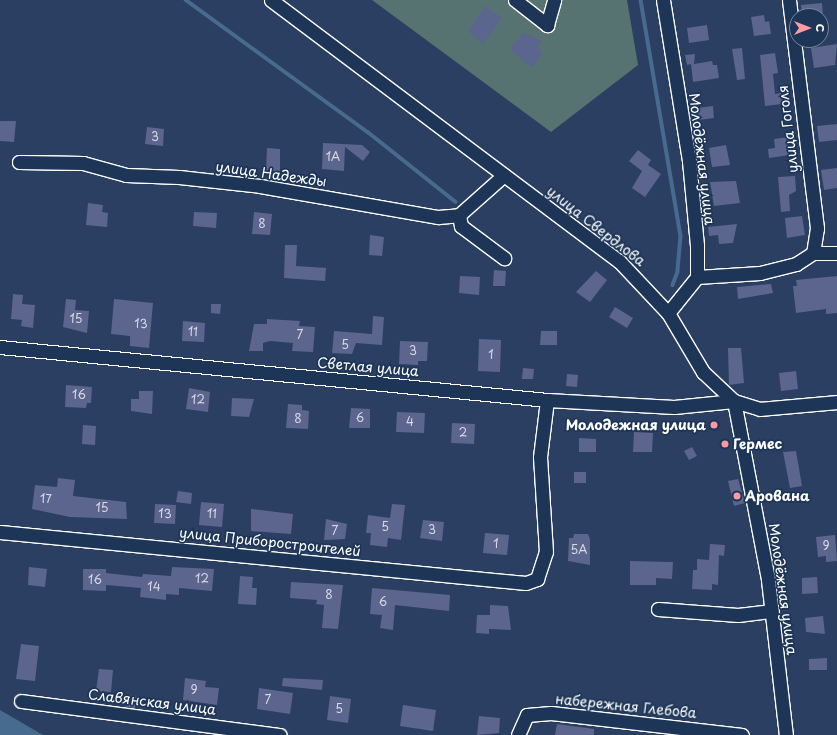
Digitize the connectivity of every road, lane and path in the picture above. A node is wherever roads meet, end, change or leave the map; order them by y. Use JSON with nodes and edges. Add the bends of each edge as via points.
{"nodes":[{"id":1,"x":271,"y":0,"type":"edge"},
{"id":2,"x":515,"y":0,"type":"edge"},
{"id":3,"x":554,"y":0,"type":"edge"},
{"id":4,"x":663,"y":0,"type":"edge"},
{"id":5,"x":789,"y":0,"type":"edge"},
{"id":6,"x":19,"y":162,"type":"dead end"},
{"id":7,"x":504,"y":175,"type":"junction"},
{"id":8,"x":459,"y":215,"type":"junction"},
{"id":9,"x":837,"y":253,"type":"edge"},
{"id":10,"x":814,"y":254,"type":"junction"},
{"id":11,"x":504,"y":258,"type":"dead end"},
{"id":12,"x":697,"y":277,"type":"junction"},
{"id":13,"x":668,"y":313,"type":"junction"},
{"id":14,"x":0,"y":347,"type":"edge"},
{"id":15,"x":547,"y":400,"type":"junction"},
{"id":16,"x":734,"y":401,"type":"junction"},
{"id":17,"x":837,"y":402,"type":"edge"},
{"id":18,"x":0,"y":532,"type":"edge"},
{"id":19,"x":658,"y":609,"type":"dead end"},
{"id":20,"x":772,"y":611,"type":"junction"},
{"id":21,"x":21,"y":701,"type":"dead end"},
{"id":22,"x":280,"y":735,"type":"edge"},
{"id":23,"x":518,"y":735,"type":"edge"},
{"id":24,"x":742,"y":735,"type":"edge"},
{"id":25,"x":786,"y":735,"type":"edge"}],
"edges":[{"from":1,"to":7,"type":"street","name":"улица Свердлова"},
{"from":2,"to":3,"type":"street","via":[[547,25]]},
{"from":4,"to":12,"type":"street","name":"Молодёжная улица","via":[[689,161]]},
{"from":5,"to":10,"type":"street","name":"улица Гоголя","via":[[817,228]]},
{"from":6,"to":8,"type":"street","name":"улица Надежды","via":[[83,163],[126,176],[179,177],[260,186],[438,216]]},
{"from":7,"to":8,"type":"street"},
{"from":7,"to":13,"type":"street","name":"улица Свердлова","via":[[619,261]]},
{"from":8,"to":11,"type":"street","via":[[461,226]]},
{"from":9,"to":10,"type":"street"},
{"from":10,"to":12,"type":"street","via":[[796,264],[760,274]]},
{"from":12,"to":13,"type":"street"},
{"from":13,"to":16,"type":"street","name":"улица Свердлова","via":[[703,372]]},
{"from":14,"to":15,"type":"street","name":"Светлая улица"},
{"from":15,"to":16,"type":"street","name":"Светлая улица","via":[[668,407]]},
{"from":15,"to":18,"type":"street","name":"улица Приборостроителей","via":[[540,457],[546,552],[537,579],[526,583]]},
{"from":16,"to":17,"type":"street","name":"улица Свердлова","via":[[760,410]]},
{"from":16,"to":20,"type":"street","name":"Молодёжная улица"},
{"from":19,"to":20,"type":"street","via":[[738,615]]},
{"from":20,"to":25,"type":"street","name":"Молодёжная улица"},
{"from":21,"to":22,"type":"street","name":"Славянская улица"},
{"from":23,"to":24,"type":"street","name":"набережная Глебова","via":[[528,715],[551,712]]}]}
